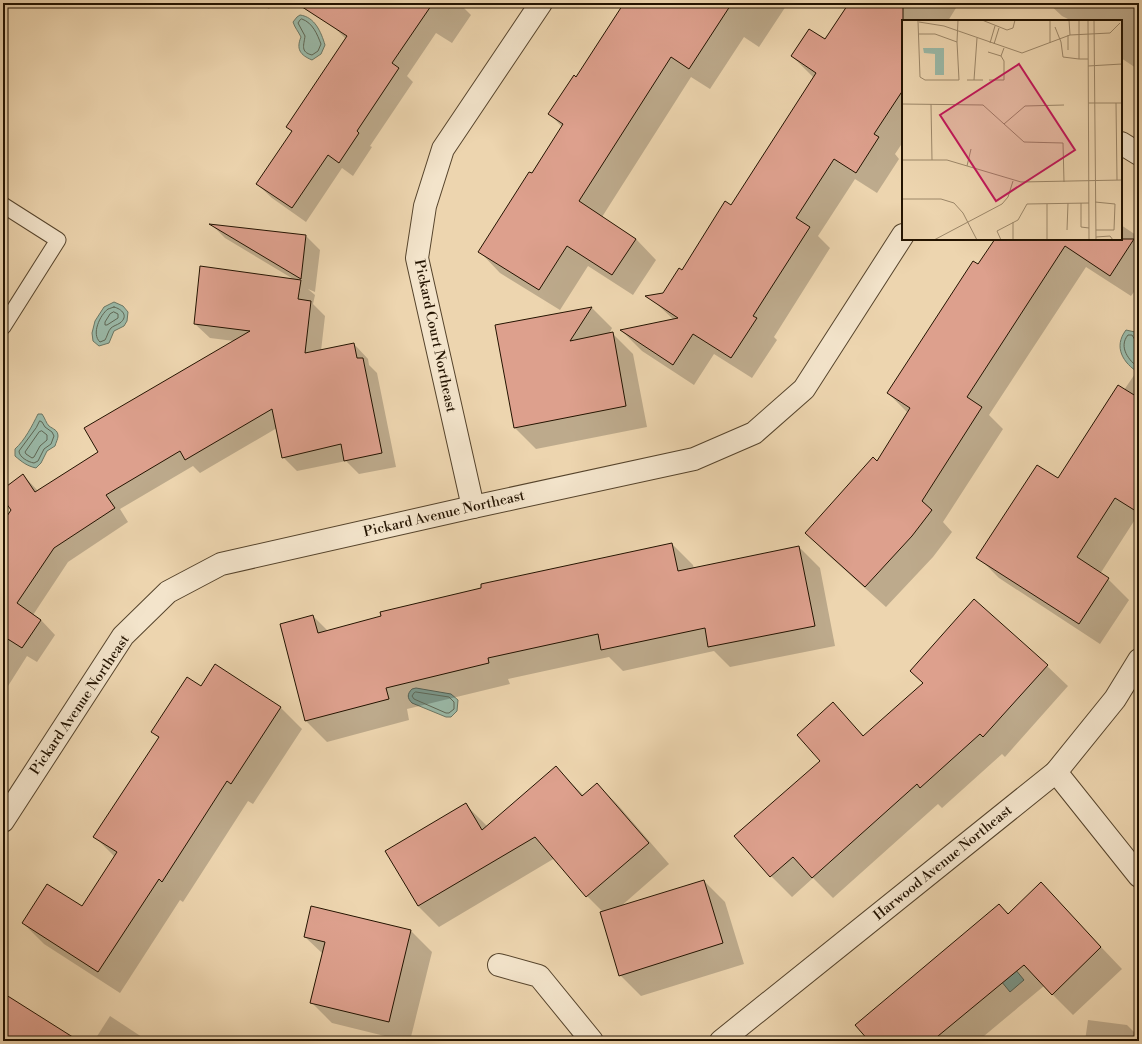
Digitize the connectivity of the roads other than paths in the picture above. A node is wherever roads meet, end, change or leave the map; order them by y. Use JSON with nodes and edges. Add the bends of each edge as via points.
{"nodes":[{"id":1,"x":541,"y":3,"type":"edge"},
{"id":2,"x":1122,"y":144,"type":"edge"},
{"id":3,"x":1139,"y":154,"type":"edge"},
{"id":4,"x":3,"y":206,"type":"edge"},
{"id":5,"x":902,"y":237,"type":"edge"},
{"id":6,"x":3,"y":327,"type":"edge"},
{"id":7,"x":473,"y":507,"type":"junction"},
{"id":8,"x":1139,"y":660,"type":"edge"},
{"id":9,"x":1056,"y":772,"type":"junction"},
{"id":10,"x":3,"y":821,"type":"edge"},
{"id":11,"x":1139,"y":876,"type":"edge"},
{"id":12,"x":499,"y":965,"type":"dead end"},
{"id":13,"x":592,"y":1041,"type":"edge"},
{"id":14,"x":721,"y":1041,"type":"edge"}],
"edges":[{"from":1,"to":7,"type":"street","name":"Pickard Court Northeast","via":[[443,150],[425,206],[416,258]]},
{"from":2,"to":3,"type":"street"},
{"from":4,"to":6,"type":"lane","via":[[58,240]]},
{"from":5,"to":7,"type":"street","name":"Pickard Avenue Northeast","via":[[804,389],[754,433],[694,460]]},
{"from":7,"to":10,"type":"street","name":"Pickard Avenue Northeast","via":[[221,564],[168,592],[123,636]]},
{"from":8,"to":9,"type":"street","name":"Harwood Avenue Northeast","via":[[1115,699]]},
{"from":9,"to":11,"type":"street"},
{"from":9,"to":14,"type":"street","name":"Harwood Avenue Northeast"},
{"from":12,"to":13,"type":"street","via":[[539,976]]}]}
